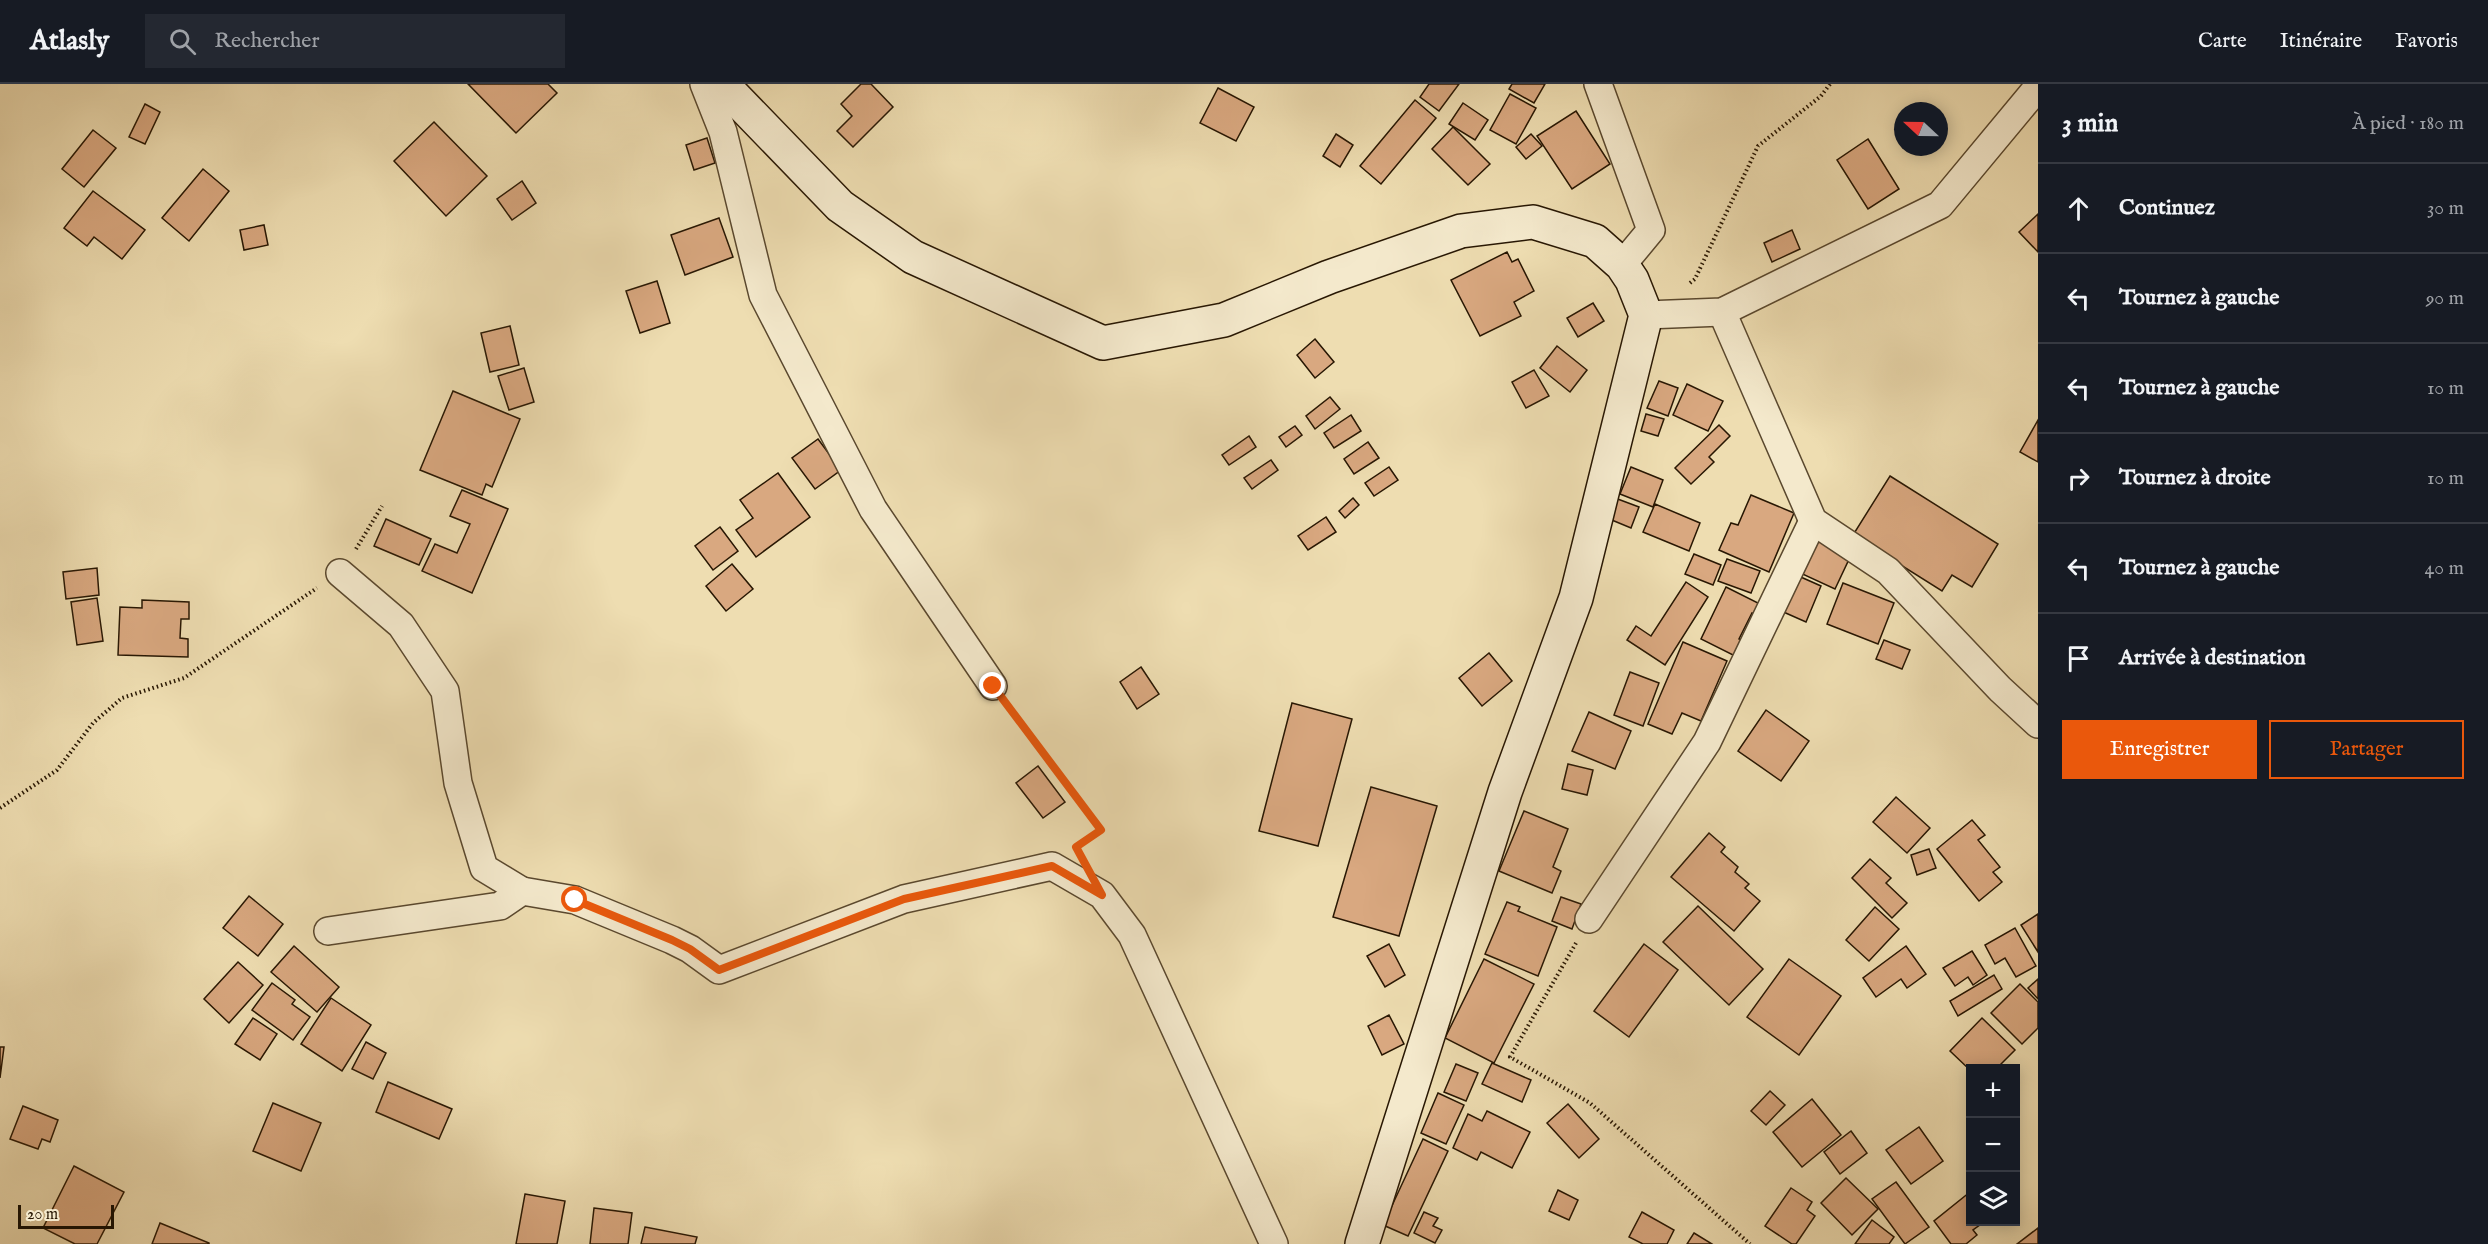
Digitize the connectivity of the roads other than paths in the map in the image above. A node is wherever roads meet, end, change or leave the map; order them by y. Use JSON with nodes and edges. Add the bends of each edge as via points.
{"nodes":[{"id":1,"x":704,"y":84,"type":"edge"},
{"id":2,"x":722,"y":84,"type":"edge"},
{"id":3,"x":1598,"y":84,"type":"edge"},
{"id":4,"x":2038,"y":87,"type":"edge"},
{"id":5,"x":1622,"y":265,"type":"junction"},
{"id":6,"x":1722,"y":312,"type":"junction"},
{"id":7,"x":1646,"y":315,"type":"junction"},
{"id":8,"x":1813,"y":521,"type":"junction"},
{"id":9,"x":340,"y":573,"type":"road end"},
{"id":10,"x":993,"y":686,"type":"road end"},
{"id":11,"x":2038,"y":724,"type":"edge"},
{"id":12,"x":522,"y":891,"type":"junction"},
{"id":13,"x":1589,"y":919,"type":"road end"},
{"id":14,"x":328,"y":931,"type":"dead end"},
{"id":15,"x":1265,"y":1241,"type":"edge"},
{"id":16,"x":1362,"y":1244,"type":"edge"}],
"edges":[{"from":1,"to":10,"type":"street","via":[[723,132],[763,296],[873,509]]},
{"from":2,"to":5,"type":"street","via":[[840,206],[913,257],[1102,343],[1224,320],[1329,277],[1461,231],[1533,222],[1595,241]]},
{"from":3,"to":5,"type":"street","via":[[1652,230]]},
{"from":4,"to":6,"type":"street","via":[[1940,205]]},
{"from":5,"to":7,"type":"street"},
{"from":6,"to":7,"type":"street"},
{"from":6,"to":8,"type":"street"},
{"from":7,"to":16,"type":"street","via":[[1576,598],[1505,792]]},
{"from":8,"to":11,"type":"street","via":[[1888,572]]},
{"from":8,"to":13,"type":"street","via":[[1707,742]]},
{"from":9,"to":12,"type":"street","via":[[401,625],[445,692],[458,783],[484,868]]},
{"from":12,"to":14,"type":"street","via":[[500,906]]},
{"from":12,"to":15,"type":"street","via":[[575,900],[672,940],[719,970],[904,899],[1052,866],[1102,895],[1132,935]]}]}
